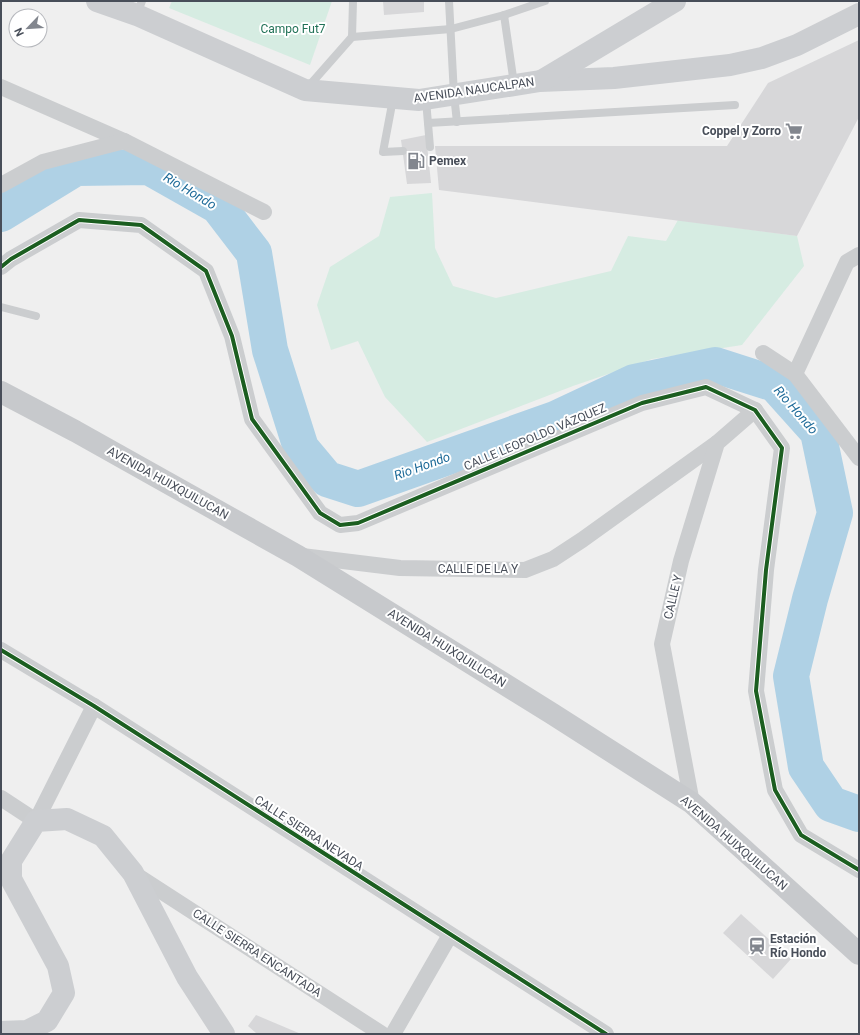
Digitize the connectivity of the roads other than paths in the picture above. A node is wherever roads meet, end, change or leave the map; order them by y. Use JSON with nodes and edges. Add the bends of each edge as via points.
{"nodes":[{"id":1,"x":97,"y":1,"type":"edge"},
{"id":2,"x":354,"y":1,"type":"edge"},
{"id":3,"x":448,"y":1,"type":"edge"},
{"id":4,"x":545,"y":1,"type":"edge"},
{"id":5,"x":675,"y":1,"type":"edge"},
{"id":6,"x":139,"y":8,"type":"edge"},
{"id":7,"x":859,"y":14,"type":"edge"},
{"id":8,"x":504,"y":15,"type":"junction"},
{"id":9,"x":451,"y":29,"type":"junction"},
{"id":10,"x":352,"y":37,"type":"junction"},
{"id":11,"x":540,"y":81,"type":"junction"},
{"id":12,"x":514,"y":85,"type":"junction"},
{"id":13,"x":1,"y":87,"type":"edge"},
{"id":14,"x":305,"y":90,"type":"junction"},
{"id":15,"x":454,"y":95,"type":"junction"},
{"id":16,"x":394,"y":98,"type":"junction"},
{"id":17,"x":426,"y":99,"type":"junction"},
{"id":18,"x":735,"y":105,"type":"dead end"},
{"id":19,"x":457,"y":122,"type":"junction"},
{"id":20,"x":428,"y":123,"type":"junction"},
{"id":21,"x":124,"y":141,"type":"junction"},
{"id":22,"x":430,"y":147,"type":"dead end"},
{"id":23,"x":402,"y":151,"type":"dead end"},
{"id":24,"x":1,"y":185,"type":"edge"},
{"id":25,"x":264,"y":212,"type":"dead end"},
{"id":26,"x":859,"y":255,"type":"edge"},
{"id":27,"x":1,"y":267,"type":"edge"},
{"id":28,"x":1,"y":307,"type":"edge"},
{"id":29,"x":36,"y":316,"type":"dead end"},
{"id":30,"x":763,"y":353,"type":"dead end"},
{"id":31,"x":795,"y":374,"type":"junction"},
{"id":32,"x":1,"y":392,"type":"edge"},
{"id":33,"x":755,"y":410,"type":"junction"},
{"id":34,"x":716,"y":444,"type":"junction"},
{"id":35,"x":859,"y":458,"type":"edge"},
{"id":36,"x":298,"y":556,"type":"junction"},
{"id":37,"x":1,"y":650,"type":"edge"},
{"id":38,"x":94,"y":706,"type":"junction"},
{"id":39,"x":1,"y":798,"type":"edge"},
{"id":40,"x":692,"y":803,"type":"junction"},
{"id":41,"x":36,"y":821,"type":"junction"},
{"id":42,"x":859,"y":870,"type":"edge"},
{"id":43,"x":133,"y":873,"type":"junction"},
{"id":44,"x":450,"y":936,"type":"junction"},
{"id":45,"x":859,"y":954,"type":"edge"},
{"id":46,"x":1,"y":1032,"type":"edge"},
{"id":47,"x":224,"y":1034,"type":"edge"},
{"id":48,"x":382,"y":1034,"type":"edge"},
{"id":49,"x":393,"y":1034,"type":"edge"},
{"id":50,"x":606,"y":1034,"type":"edge"}],
"edges":[{"from":1,"to":6,"type":"main road","name":"AVENIDA NAUCALPAN"},
{"from":2,"to":10,"type":"lane"},
{"from":3,"to":9,"type":"lane"},
{"from":4,"to":8,"type":"lane"},
{"from":5,"to":11,"type":"main road"},
{"from":6,"to":14,"type":"main road","name":"AVENIDA NAUCALPAN"},
{"from":7,"to":11,"type":"main road","name":"AVENIDA NAUCALPAN","via":[[797,45],[756,60],[645,75]]},
{"from":8,"to":9,"type":"lane"},
{"from":8,"to":12,"type":"lane"},
{"from":9,"to":10,"type":"lane"},
{"from":9,"to":15,"type":"lane"},
{"from":10,"to":14,"type":"lane"},
{"from":11,"to":12,"type":"main road","name":"AVENIDA NAUCALPAN"},
{"from":12,"to":15,"type":"main road","name":"AVENIDA NAUCALPAN"},
{"from":13,"to":21,"type":"street"},
{"from":14,"to":16,"type":"main road","name":"AVENIDA NAUCALPAN"},
{"from":15,"to":17,"type":"main road","name":"AVENIDA NAUCALPAN"},
{"from":15,"to":19,"type":"lane"},
{"from":16,"to":17,"type":"main road","name":"AVENIDA NAUCALPAN"},
{"from":16,"to":23,"type":"lane","via":[[383,152]]},
{"from":17,"to":20,"type":"lane"},
{"from":18,"to":19,"type":"lane"},
{"from":19,"to":20,"type":"lane"},
{"from":20,"to":22,"type":"lane"},
{"from":21,"to":24,"type":"street","via":[[44,162]]},
{"from":21,"to":25,"type":"street"},
{"from":26,"to":31,"type":"street","via":[[847,262]]},
{"from":27,"to":33,"type":"street","name":"CALLE LEOPOLDO VÁZQUEZ","via":[[79,220],[141,225],[206,271],[232,336],[252,419],[320,514],[340,526],[358,524],[642,403],[706,387]]},
{"from":28,"to":29,"type":"lane"},
{"from":30,"to":31,"type":"street"},
{"from":31,"to":35,"type":"street"},
{"from":32,"to":36,"type":"main road","name":"AVENIDA HUIXQUILUCAN"},
{"from":33,"to":34,"type":"street"},
{"from":33,"to":42,"type":"street","name":"CALLE LEOPOLDO VÁZQUEZ","via":[[782,448],[766,570],[756,691],[774,790],[801,835]]},
{"from":34,"to":36,"type":"street","name":"CALLE DE LA Y","via":[[582,540],[553,559],[525,570],[400,568]]},
{"from":34,"to":40,"type":"street","name":"CALLE Y","via":[[681,561],[662,644]]},
{"from":36,"to":40,"type":"main road","name":"AVENIDA HUIXQUILUCAN"},
{"from":37,"to":38,"type":"street","name":"CALLE SIERRA NEVADA"},
{"from":38,"to":41,"type":"street"},
{"from":38,"to":44,"type":"street","name":"CALLE SIERRA NEVADA"},
{"from":39,"to":41,"type":"street"},
{"from":40,"to":45,"type":"main road","name":"AVENIDA HUIXQUILUCAN"},
{"from":41,"to":43,"type":"main road","via":[[67,819],[103,836]]},
{"from":41,"to":46,"type":"main road","via":[[10,861],[11,879],[58,966],[64,993],[47,1021],[28,1031]]},
{"from":43,"to":47,"type":"main road","via":[[187,977]]},
{"from":43,"to":48,"type":"street","name":"CALLE SIERRA ENCANTADA"},
{"from":44,"to":49,"type":"street"},
{"from":44,"to":50,"type":"street","name":"CALLE SIERRA NEVADA"}]}
